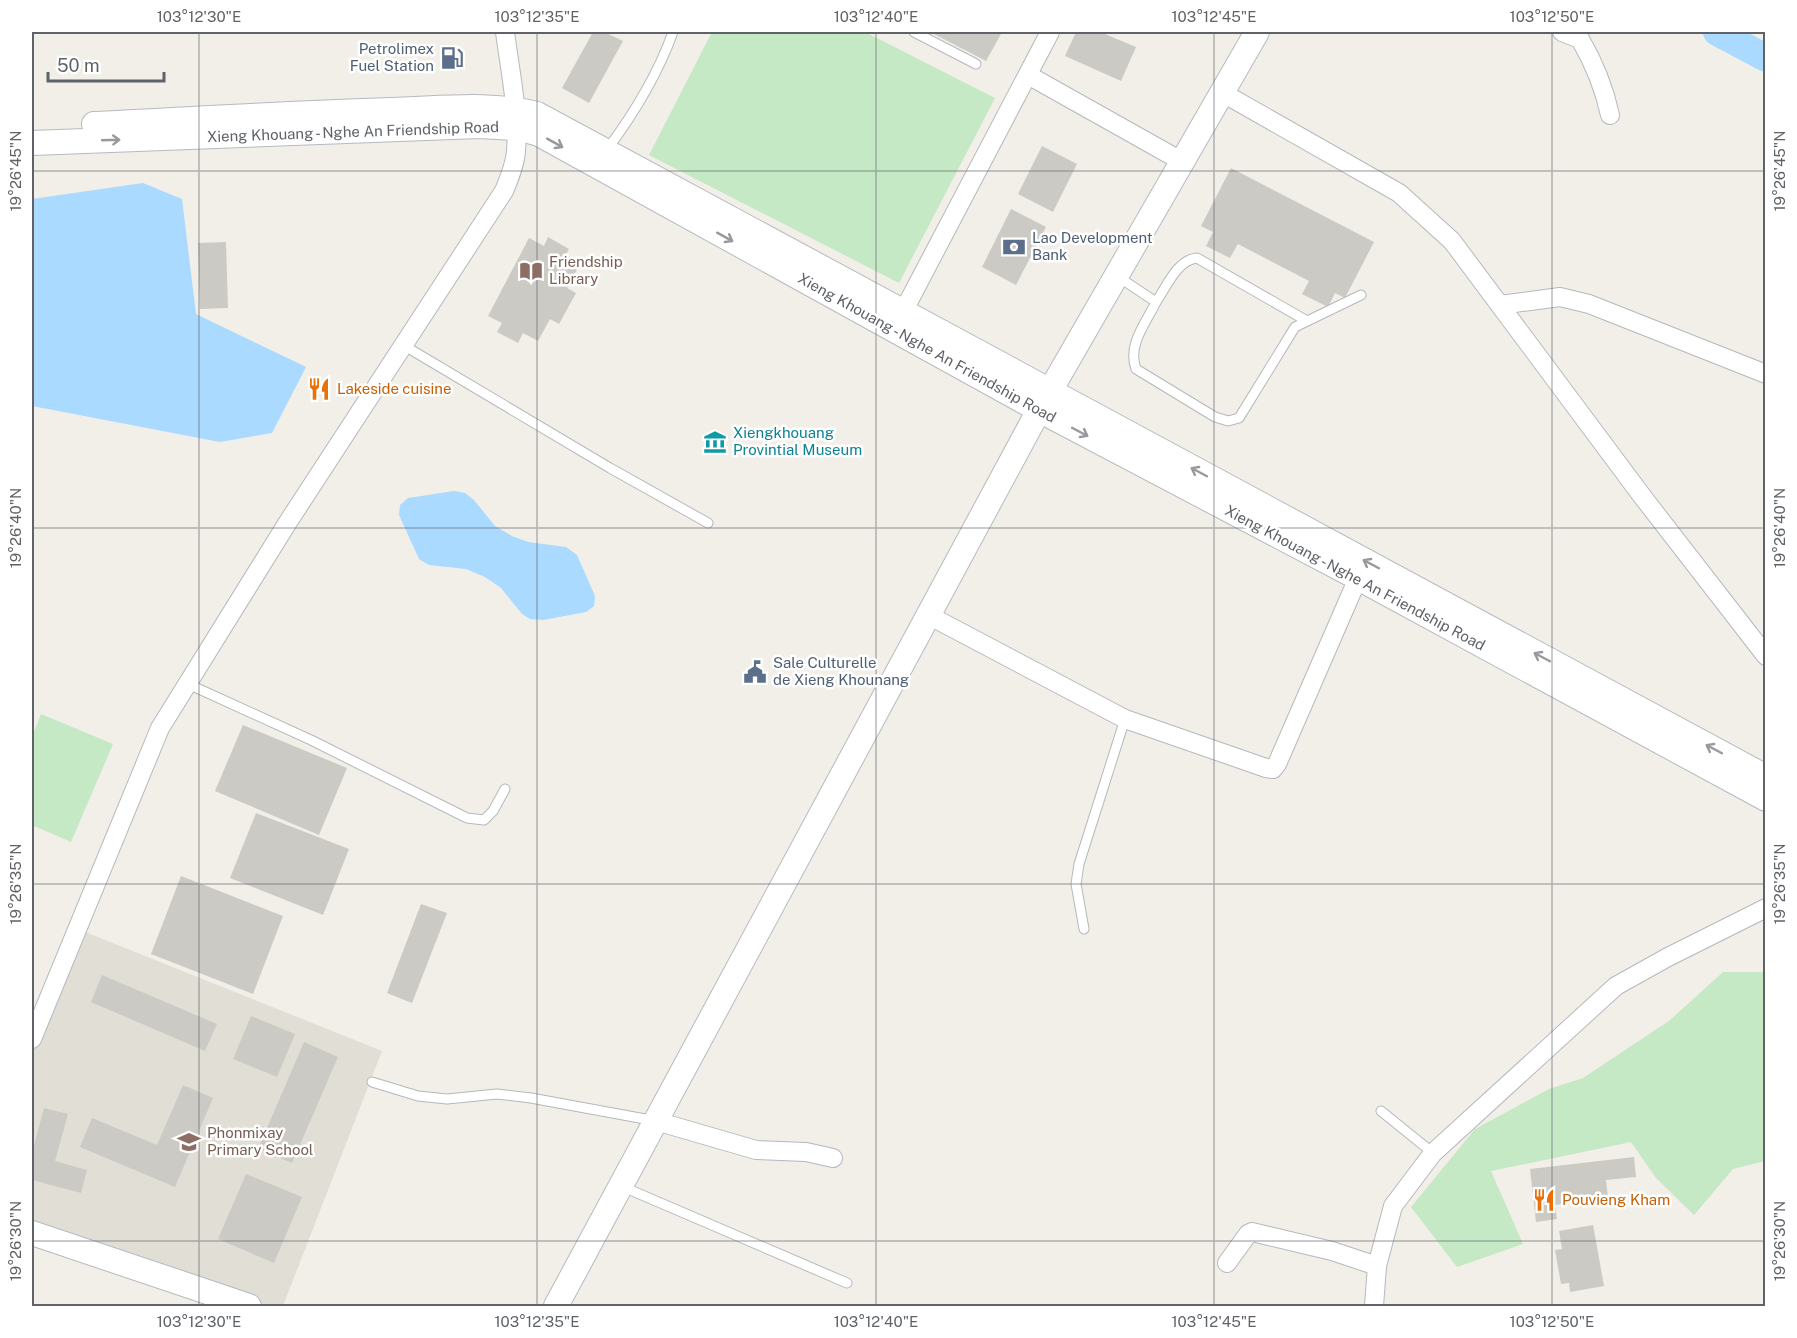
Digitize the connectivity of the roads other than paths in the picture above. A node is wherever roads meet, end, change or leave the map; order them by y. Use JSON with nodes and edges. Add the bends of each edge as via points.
{"nodes":[{"id":1,"x":505,"y":32,"type":"edge"},
{"id":2,"x":673,"y":32,"type":"edge"},
{"id":3,"x":914,"y":32,"type":"edge"},
{"id":4,"x":1050,"y":32,"type":"edge"},
{"id":5,"x":1562,"y":32,"type":"edge"},
{"id":6,"x":1249,"y":36,"type":"edge"},
{"id":7,"x":976,"y":64,"type":"dead end"},
{"id":8,"x":1028,"y":75,"type":"junction"},
{"id":9,"x":1221,"y":92,"type":"junction"},
{"id":10,"x":1610,"y":115,"type":"dead end"},
{"id":11,"x":516,"y":118,"type":"junction"},
{"id":12,"x":32,"y":127,"type":"edge"},
{"id":13,"x":32,"y":142,"type":"edge"},
{"id":14,"x":606,"y":151,"type":"junction"},
{"id":15,"x":1183,"y":162,"type":"junction"},
{"id":16,"x":1118,"y":276,"type":"junction"},
{"id":17,"x":1361,"y":295,"type":"dead end"},
{"id":18,"x":1156,"y":302,"type":"junction"},
{"id":19,"x":1500,"y":305,"type":"junction"},
{"id":20,"x":903,"y":312,"type":"junction"},
{"id":21,"x":1307,"y":321,"type":"junction"},
{"id":22,"x":403,"y":345,"type":"junction"},
{"id":23,"x":1766,"y":374,"type":"edge"},
{"id":24,"x":1045,"y":401,"type":"junction"},
{"id":25,"x":708,"y":523,"type":"dead end"},
{"id":26,"x":1358,"y":578,"type":"junction"},
{"id":27,"x":928,"y":615,"type":"junction"},
{"id":28,"x":1766,"y":656,"type":"edge"},
{"id":29,"x":188,"y":684,"type":"junction"},
{"id":30,"x":1125,"y":719,"type":"junction"},
{"id":31,"x":1766,"y":777,"type":"edge"},
{"id":32,"x":505,"y":789,"type":"dead end"},
{"id":33,"x":1766,"y":799,"type":"edge"},
{"id":34,"x":1766,"y":908,"type":"edge"},
{"id":35,"x":1084,"y":929,"type":"dead end"},
{"id":36,"x":32,"y":1039,"type":"edge"},
{"id":37,"x":372,"y":1082,"type":"dead end"},
{"id":38,"x":1381,"y":1111,"type":"dead end"},
{"id":39,"x":656,"y":1121,"type":"junction"},
{"id":40,"x":1433,"y":1154,"type":"junction"},
{"id":41,"x":833,"y":1158,"type":"dead end"},
{"id":42,"x":621,"y":1186,"type":"junction"},
{"id":43,"x":32,"y":1233,"type":"edge"},
{"id":44,"x":1227,"y":1263,"type":"dead end"},
{"id":45,"x":1377,"y":1266,"type":"junction"},
{"id":46,"x":847,"y":1283,"type":"dead end"},
{"id":47,"x":249,"y":1306,"type":"edge"},
{"id":48,"x":556,"y":1306,"type":"edge"},
{"id":49,"x":1374,"y":1306,"type":"edge"}],
"edges":[{"from":1,"to":11,"type":"street"},
{"from":2,"to":14,"type":"lane","via":[[628,121]]},
{"from":3,"to":7,"type":"lane"},
{"from":4,"to":8,"type":"street"},
{"from":5,"to":10,"type":"street","via":[[1581,39]]},
{"from":6,"to":9,"type":"street"},
{"from":8,"to":15,"type":"street"},
{"from":8,"to":20,"type":"street"},
{"from":9,"to":15,"type":"street"},
{"from":9,"to":19,"type":"street","via":[[1399,193],[1452,241]]},
{"from":11,"to":12,"type":"street","name":"Xieng Khouang - Nghe An Friendship Road","via":[[353,111]]},
{"from":13,"to":11,"type":"street","name":"Xieng Khouang - Nghe An Friendship Road","one_way":true,"via":[[456,127]]},
{"from":11,"to":14,"type":"street","name":"Xieng Khouang - Nghe An Friendship Road","via":[[537,114]]},
{"from":11,"to":22,"type":"street","via":[[516,153],[504,191]]},
{"from":11,"to":24,"type":"street","name":"Xieng Khouang - Nghe An Friendship Road","one_way":true,"via":[[539,134]]},
{"from":14,"to":20,"type":"street","name":"Xieng Khouang - Nghe An Friendship Road"},
{"from":15,"to":16,"type":"street"},
{"from":16,"to":18,"type":"lane"},
{"from":16,"to":24,"type":"street"},
{"from":17,"to":21,"type":"lane"},
{"from":18,"to":21,"type":"lane","via":[[1180,265],[1197,258]]},
{"from":18,"to":21,"type":"lane","via":[[1133,349],[1136,369],[1228,422],[1239,418],[1294,327]]},
{"from":19,"to":23,"type":"street","via":[[1560,297],[1589,304]]},
{"from":19,"to":28,"type":"street"},
{"from":20,"to":24,"type":"street","name":"Xieng Khouang - Nghe An Friendship Road"},
{"from":22,"to":25,"type":"lane"},
{"from":22,"to":29,"type":"street"},
{"from":24,"to":26,"type":"street","name":"Xieng Khouang - Nghe An Friendship Road","one_way":true},
{"from":24,"to":27,"type":"street"},
{"from":31,"to":24,"type":"street","name":"Xieng Khouang - Nghe An Friendship Road","one_way":true},
{"from":26,"to":30,"type":"street","via":[[1273,769]]},
{"from":26,"to":33,"type":"street","name":"Xieng Khouang - Nghe An Friendship Road"},
{"from":27,"to":30,"type":"street"},
{"from":27,"to":39,"type":"street"},
{"from":29,"to":32,"type":"lane","via":[[467,818],[484,820],[494,811]]},
{"from":29,"to":36,"type":"street","via":[[160,728]]},
{"from":30,"to":35,"type":"lane","via":[[1079,864],[1076,884]]},
{"from":34,"to":40,"type":"street","via":[[1616,986]]},
{"from":37,"to":39,"type":"lane","via":[[418,1096],[447,1099],[497,1094]]},
{"from":38,"to":40,"type":"lane"},
{"from":39,"to":41,"type":"street","via":[[756,1150],[806,1152]]},
{"from":39,"to":42,"type":"street"},
{"from":40,"to":45,"type":"street","via":[[1393,1206]]},
{"from":42,"to":46,"type":"lane"},
{"from":42,"to":48,"type":"street"},
{"from":43,"to":47,"type":"street"},
{"from":44,"to":45,"type":"street","via":[[1252,1232]]},
{"from":45,"to":49,"type":"street"}]}
